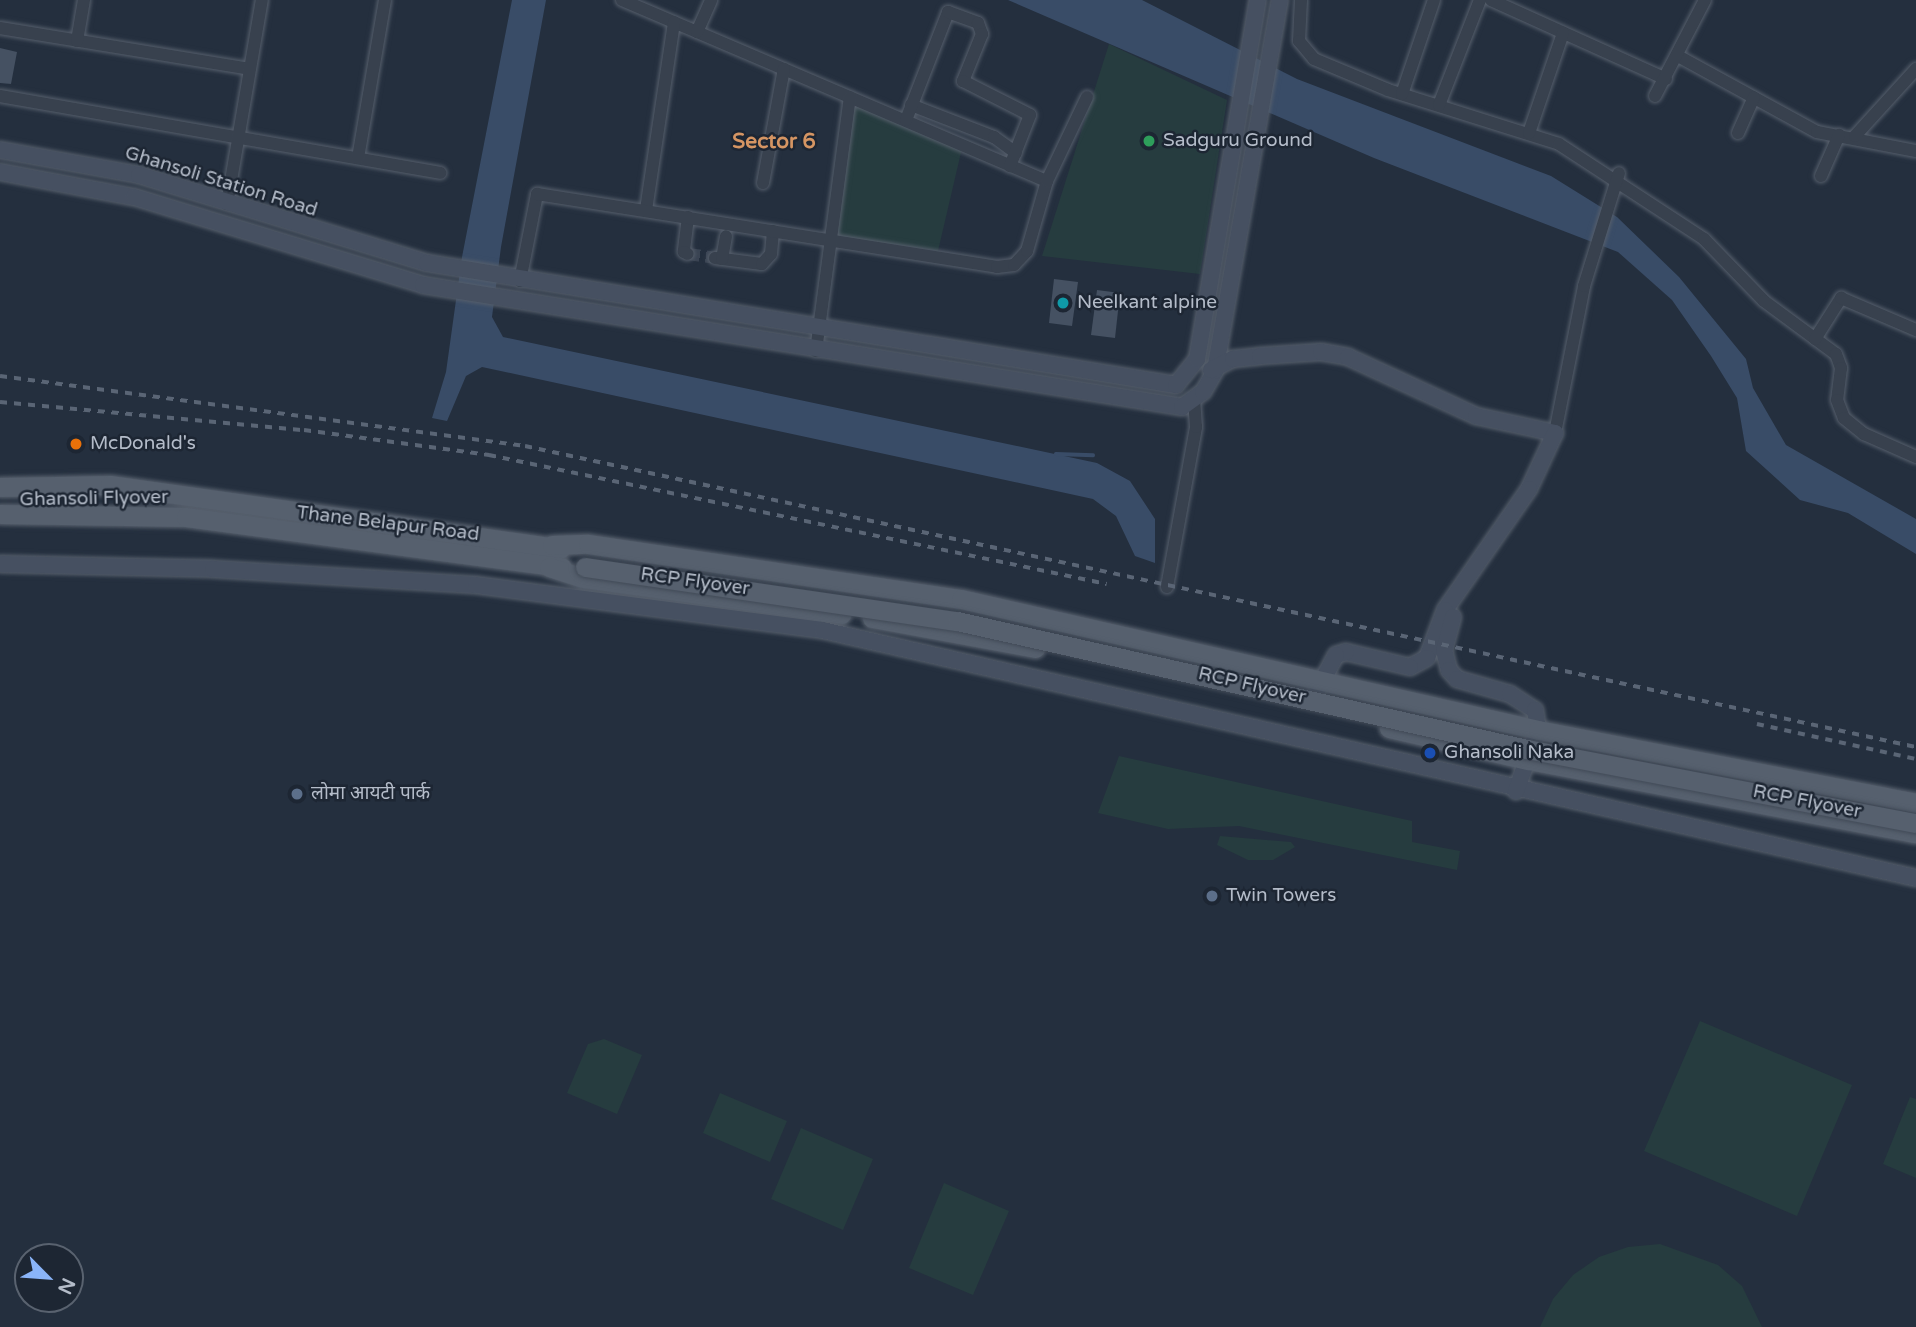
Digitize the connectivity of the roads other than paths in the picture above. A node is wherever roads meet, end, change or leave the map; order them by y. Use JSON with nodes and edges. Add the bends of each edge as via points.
{"nodes":[{"id":1,"x":84,"y":0,"type":"edge"},
{"id":2,"x":262,"y":0,"type":"edge"},
{"id":3,"x":385,"y":0,"type":"edge"},
{"id":4,"x":622,"y":0,"type":"edge"},
{"id":5,"x":711,"y":0,"type":"edge"},
{"id":6,"x":1280,"y":0,"type":"edge"},
{"id":7,"x":1301,"y":0,"type":"edge"},
{"id":8,"x":1434,"y":0,"type":"edge"},
{"id":9,"x":1480,"y":0,"type":"edge"},
{"id":10,"x":1491,"y":0,"type":"edge"},
{"id":11,"x":1705,"y":0,"type":"edge"},
{"id":12,"x":1257,"y":6,"type":"edge"},
{"id":13,"x":1277,"y":17,"type":"junction"},
{"id":14,"x":674,"y":22,"type":"junction"},
{"id":15,"x":0,"y":28,"type":"edge"},
{"id":16,"x":697,"y":32,"type":"junction"},
{"id":17,"x":1563,"y":33,"type":"junction"},
{"id":18,"x":77,"y":41,"type":"junction"},
{"id":19,"x":1678,"y":56,"type":"junction"},
{"id":20,"x":250,"y":69,"type":"junction"},
{"id":21,"x":784,"y":69,"type":"junction"},
{"id":22,"x":1916,"y":69,"type":"edge"},
{"id":23,"x":1666,"y":79,"type":"junction"},
{"id":24,"x":1402,"y":94,"type":"junction"},
{"id":25,"x":0,"y":96,"type":"edge"},
{"id":26,"x":1655,"y":96,"type":"dead end"},
{"id":27,"x":850,"y":97,"type":"junction"},
{"id":28,"x":1087,"y":97,"type":"dead end"},
{"id":29,"x":1754,"y":97,"type":"junction"},
{"id":30,"x":911,"y":105,"type":"junction"},
{"id":31,"x":1439,"y":105,"type":"junction"},
{"id":32,"x":905,"y":120,"type":"junction"},
{"id":33,"x":1530,"y":133,"type":"junction"},
{"id":34,"x":1738,"y":133,"type":"dead end"},
{"id":35,"x":1839,"y":135,"type":"junction"},
{"id":36,"x":1854,"y":136,"type":"junction"},
{"id":37,"x":238,"y":137,"type":"junction"},
{"id":38,"x":0,"y":150,"type":"edge"},
{"id":39,"x":1916,"y":151,"type":"edge"},
{"id":40,"x":1016,"y":153,"type":"junction"},
{"id":41,"x":358,"y":158,"type":"junction"},
{"id":42,"x":1010,"y":166,"type":"junction"},
{"id":43,"x":0,"y":172,"type":"edge"},
{"id":44,"x":440,"y":173,"type":"dead end"},
{"id":45,"x":1618,"y":176,"type":"junction"},
{"id":46,"x":1821,"y":176,"type":"dead end"},
{"id":47,"x":1047,"y":181,"type":"junction"},
{"id":48,"x":763,"y":183,"type":"dead end"},
{"id":49,"x":227,"y":204,"type":"junction"},
{"id":50,"x":646,"y":210,"type":"junction"},
{"id":51,"x":688,"y":217,"type":"junction"},
{"id":52,"x":773,"y":231,"type":"junction"},
{"id":53,"x":726,"y":236,"type":"dead end"},
{"id":54,"x":831,"y":240,"type":"junction"},
{"id":55,"x":688,"y":254,"type":"dead end"},
{"id":56,"x":516,"y":281,"type":"junction"},
{"id":57,"x":819,"y":330,"type":"junction"},
{"id":58,"x":1916,"y":330,"type":"edge"},
{"id":59,"x":1815,"y":339,"type":"junction"},
{"id":60,"x":816,"y":351,"type":"junction"},
{"id":61,"x":1194,"y":365,"type":"junction"},
{"id":62,"x":1215,"y":371,"type":"junction"},
{"id":63,"x":1194,"y":400,"type":"junction"},
{"id":64,"x":1555,"y":433,"type":"junction"},
{"id":65,"x":1916,"y":457,"type":"edge"},
{"id":66,"x":0,"y":487,"type":"edge"},
{"id":67,"x":0,"y":501,"type":"edge"},
{"id":68,"x":109,"y":506,"type":"junction"},
{"id":69,"x":187,"y":507,"type":"junction"},
{"id":70,"x":0,"y":514,"type":"edge"},
{"id":71,"x":0,"y":526,"type":"edge"},
{"id":72,"x":552,"y":545,"type":"junction"},
{"id":73,"x":585,"y":561,"type":"junction"},
{"id":74,"x":0,"y":564,"type":"edge"},
{"id":75,"x":549,"y":567,"type":"junction"},
{"id":76,"x":1167,"y":587,"type":"dead end"},
{"id":77,"x":1455,"y":601,"type":"junction"},
{"id":78,"x":1320,"y":681,"type":"junction"},
{"id":79,"x":1312,"y":710,"type":"junction"},
{"id":80,"x":1538,"y":730,"type":"junction"},
{"id":81,"x":1528,"y":760,"type":"junction"},
{"id":82,"x":1516,"y":791,"type":"junction"},
{"id":83,"x":1916,"y":803,"type":"edge"},
{"id":84,"x":1916,"y":813,"type":"edge"},
{"id":85,"x":1916,"y":823,"type":"edge"},
{"id":86,"x":1916,"y":833,"type":"edge"},
{"id":87,"x":1916,"y":878,"type":"edge"}],
"edges":[{"from":1,"to":18,"type":"street"},
{"from":2,"to":20,"type":"street"},
{"from":3,"to":41,"type":"street"},
{"from":4,"to":14,"type":"street"},
{"from":5,"to":16,"type":"street"},
{"from":6,"to":13,"type":"street"},
{"from":7,"to":24,"type":"street","via":[[1297,29],[1304,53]]},
{"from":8,"to":24,"type":"street"},
{"from":9,"to":31,"type":"street"},
{"from":10,"to":17,"type":"street"},
{"from":11,"to":19,"type":"street"},
{"from":12,"to":13,"type":"street"},
{"from":12,"to":61,"type":"street"},
{"from":13,"to":62,"type":"street"},
{"from":14,"to":16,"type":"street"},
{"from":14,"to":50,"type":"street"},
{"from":15,"to":18,"type":"street"},
{"from":16,"to":21,"type":"street"},
{"from":17,"to":23,"type":"street"},
{"from":17,"to":33,"type":"street"},
{"from":18,"to":20,"type":"street"},
{"from":19,"to":23,"type":"street"},
{"from":19,"to":29,"type":"street"},
{"from":20,"to":37,"type":"street"},
{"from":21,"to":27,"type":"street"},
{"from":21,"to":48,"type":"street"},
{"from":22,"to":36,"type":"street"},
{"from":23,"to":26,"type":"street"},
{"from":24,"to":31,"type":"street"},
{"from":25,"to":37,"type":"street"},
{"from":27,"to":32,"type":"street"},
{"from":27,"to":54,"type":"street"},
{"from":28,"to":47,"type":"street"},
{"from":29,"to":34,"type":"street"},
{"from":29,"to":35,"type":"street","via":[[1785,119]]},
{"from":30,"to":32,"type":"street"},
{"from":30,"to":40,"type":"street","via":[[994,137]]},
{"from":30,"to":40,"type":"street","via":[[948,12],[978,23],[982,34],[963,80],[1027,110],[1029,122]]},
{"from":31,"to":33,"type":"street"},
{"from":32,"to":42,"type":"street"},
{"from":33,"to":45,"type":"street"},
{"from":35,"to":36,"type":"street"},
{"from":35,"to":46,"type":"street"},
{"from":36,"to":39,"type":"street"},
{"from":37,"to":41,"type":"street"},
{"from":37,"to":49,"type":"street"},
{"from":38,"to":49,"type":"street","name":"Ghansoli Station Road","via":[[139,175]]},
{"from":40,"to":42,"type":"street"},
{"from":41,"to":44,"type":"street"},
{"from":42,"to":47,"type":"street"},
{"from":43,"to":60,"type":"street","name":"Ghansoli Station Road","via":[[134,197],[423,285]]},
{"from":45,"to":59,"type":"street","via":[[1640,201],[1704,239],[1764,300]]},
{"from":45,"to":64,"type":"street","via":[[1593,251]]},
{"from":47,"to":54,"type":"street","via":[[1027,251],[1014,265],[997,267]]},
{"from":49,"to":56,"type":"street","name":"Ghansoli Station Road","via":[[428,264]]},
{"from":50,"to":51,"type":"street"},
{"from":50,"to":56,"type":"street","via":[[537,194]]},
{"from":51,"to":52,"type":"street"},
{"from":51,"to":55,"type":"street","via":[[684,252]]},
{"from":52,"to":53,"type":"street","via":[[766,261],[719,259]]},
{"from":52,"to":54,"type":"street"},
{"from":54,"to":57,"type":"street"},
{"from":56,"to":57,"type":"street","name":"Ghansoli Station Road"},
{"from":57,"to":60,"type":"street"},
{"from":57,"to":61,"type":"street","name":"Ghansoli Station Road","via":[[1169,386],[1181,382]]},
{"from":58,"to":59,"type":"street","via":[[1841,299]]},
{"from":59,"to":65,"type":"street","via":[[1840,359],[1837,400],[1844,418],[1864,434]]},
{"from":60,"to":63,"type":"street","name":"Ghansoli Station Road","via":[[1168,408]]},
{"from":61,"to":62,"type":"street"},
{"from":62,"to":63,"type":"street"},
{"from":62,"to":64,"type":"street","via":[[1233,359],[1321,352],[1348,357],[1476,416]]},
{"from":63,"to":76,"type":"street","via":[[1196,427]]},
{"from":64,"to":77,"type":"street","via":[[1529,489]]},
{"from":66,"to":69,"type":"main road","via":[[110,485]]},
{"from":67,"to":68,"type":"main road","name":"Ghansoli Flyover"},
{"from":68,"to":69,"type":"main road","name":"Ghansoli Flyover"},
{"from":68,"to":70,"type":"main road","name":"Ghansoli Flyover"},
{"from":69,"to":71,"type":"main road"},
{"from":69,"to":72,"type":"main road","name":"Thane Belapur Road"},
{"from":69,"to":75,"type":"main road","name":"Thane Belapur Road"},
{"from":72,"to":73,"type":"main road","name":"Thane Belapur Road"},
{"from":72,"to":78,"type":"main road","via":[[588,544],[867,582]]},
{"from":73,"to":75,"type":"main road","name":"Thane Belapur Road"},
{"from":73,"to":84,"type":"main road","name":"RCP Flyover","via":[[959,610],[1530,740]]},
{"from":73,"to":85,"type":"main road","name":"RCP Flyover","bridge":true,"via":[[957,621],[1527,749]]},
{"from":74,"to":82,"type":"street","via":[[213,569],[476,586],[822,630]]},
{"from":75,"to":79,"type":"main road","via":[[583,578],[955,631]]},
{"from":77,"to":78,"type":"street","via":[[1445,610],[1421,663],[1410,667],[1346,652],[1328,663]]},
{"from":77,"to":80,"type":"street","via":[[1444,650],[1449,670],[1457,679],[1527,701],[1535,710]]},
{"from":78,"to":79,"type":"street"},
{"from":78,"to":80,"type":"main road"},
{"from":79,"to":81,"type":"main road"},
{"from":80,"to":81,"type":"street"},
{"from":80,"to":83,"type":"main road"},
{"from":81,"to":82,"type":"street"},
{"from":81,"to":86,"type":"main road"},
{"from":82,"to":87,"type":"street"}]}
